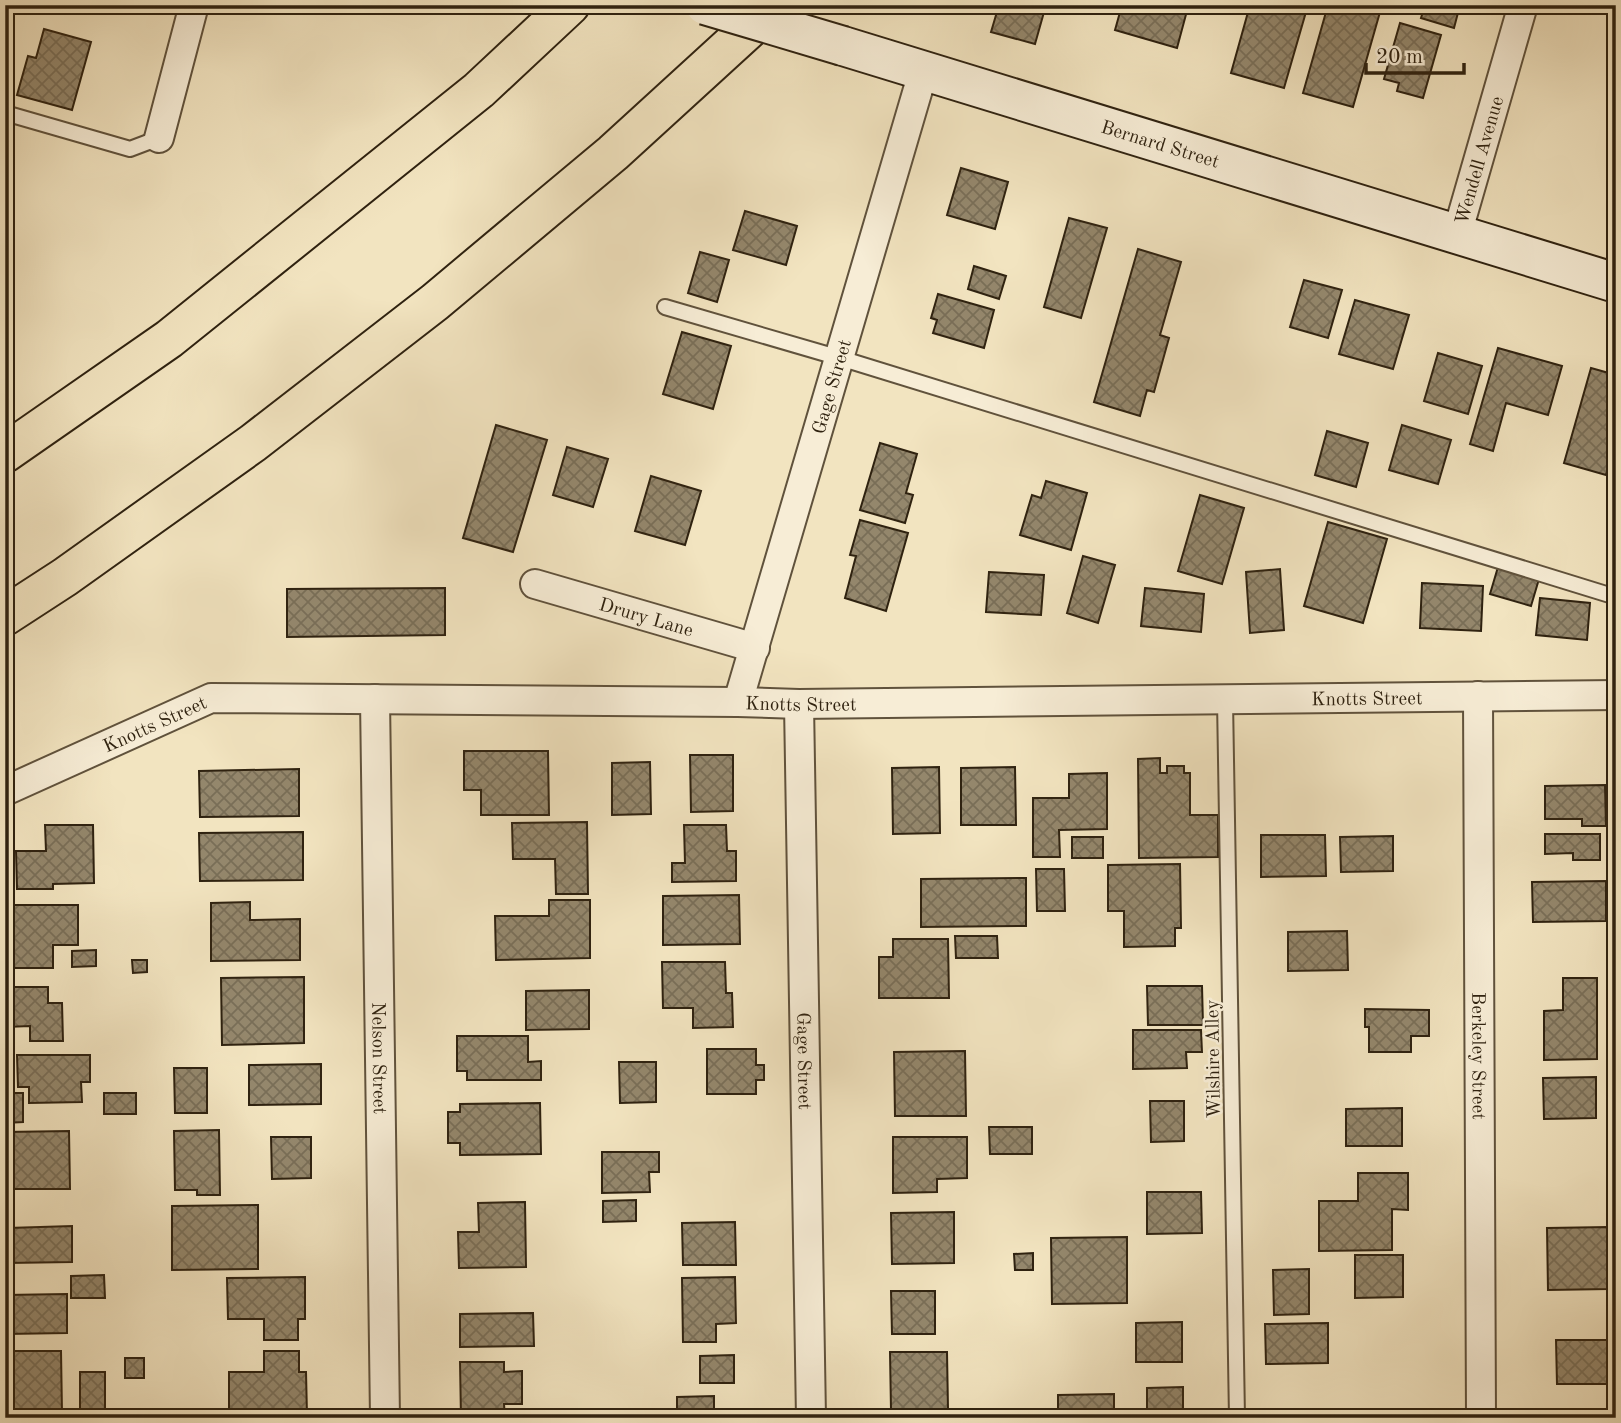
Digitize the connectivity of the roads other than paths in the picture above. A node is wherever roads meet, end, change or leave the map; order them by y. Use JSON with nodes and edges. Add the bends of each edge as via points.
{"nodes":[{"id":1,"x":194,"y":5,"type":"edge"},
{"id":2,"x":570,"y":5,"type":"edge"},
{"id":3,"x":705,"y":5,"type":"edge"},
{"id":4,"x":775,"y":5,"type":"edge"},
{"id":5,"x":1523,"y":5,"type":"edge"},
{"id":6,"x":924,"y":69,"type":"junction"},
{"id":7,"x":5,"y":113,"type":"edge"},
{"id":8,"x":159,"y":138,"type":"joint"},
{"id":9,"x":1457,"y":234,"type":"junction"},
{"id":10,"x":1616,"y":283,"type":"edge"},
{"id":11,"x":665,"y":307,"type":"dead end"},
{"id":12,"x":840,"y":359,"type":"junction"},
{"id":13,"x":5,"y":453,"type":"edge"},
{"id":14,"x":536,"y":584,"type":"dead end"},
{"id":15,"x":1616,"y":597,"type":"edge"},
{"id":16,"x":5,"y":616,"type":"edge"},
{"id":17,"x":755,"y":648,"type":"junction"},
{"id":18,"x":1616,"y":695,"type":"edge"},
{"id":19,"x":1478,"y":696,"type":"junction"},
{"id":20,"x":375,"y":699,"type":"junction"},
{"id":21,"x":1225,"y":700,"type":"junction"},
{"id":22,"x":738,"y":702,"type":"junction"},
{"id":23,"x":799,"y":704,"type":"junction"},
{"id":24,"x":5,"y":790,"type":"edge"},
{"id":25,"x":385,"y":1418,"type":"edge"},
{"id":26,"x":811,"y":1418,"type":"edge"},
{"id":27,"x":1237,"y":1418,"type":"edge"},
{"id":28,"x":1481,"y":1418,"type":"edge"}],
"edges":[{"from":1,"to":8,"type":"street"},
{"from":2,"to":13,"type":"highway","via":[[479,90],[169,339]]},
{"from":3,"to":6,"type":"street","name":"Bernard Street","bridge":true},
{"from":4,"to":16,"type":"highway","via":[[613,153],[435,302],[253,443]]},
{"from":5,"to":9,"type":"street","name":"Wendell Avenue"},
{"from":6,"to":9,"type":"street","name":"Bernard Street"},
{"from":6,"to":12,"type":"street","name":"Gage Street"},
{"from":7,"to":8,"type":"lane","via":[[130,149]]},
{"from":9,"to":10,"type":"street","name":"Bernard Street"},
{"from":11,"to":12,"type":"lane"},
{"from":12,"to":15,"type":"lane"},
{"from":12,"to":17,"type":"street","name":"Gage Street"},
{"from":14,"to":17,"type":"street","name":"Drury Lane"},
{"from":17,"to":22,"type":"street","name":"Gage Street"},
{"from":18,"to":19,"type":"street","name":"Knotts Street"},
{"from":19,"to":21,"type":"street","name":"Knotts Street"},
{"from":19,"to":28,"type":"street","name":"Berkeley Street"},
{"from":20,"to":22,"type":"street","name":"Knotts Street"},
{"from":20,"to":24,"type":"street","name":"Knotts Street","via":[[211,698]]},
{"from":20,"to":25,"type":"street","name":"Nelson Street"},
{"from":21,"to":23,"type":"street","name":"Knotts Street"},
{"from":21,"to":27,"type":"lane","name":"Wilshire Alley"},
{"from":22,"to":23,"type":"street","name":"Knotts Street"},
{"from":23,"to":26,"type":"street","name":"Gage Street"}]}
